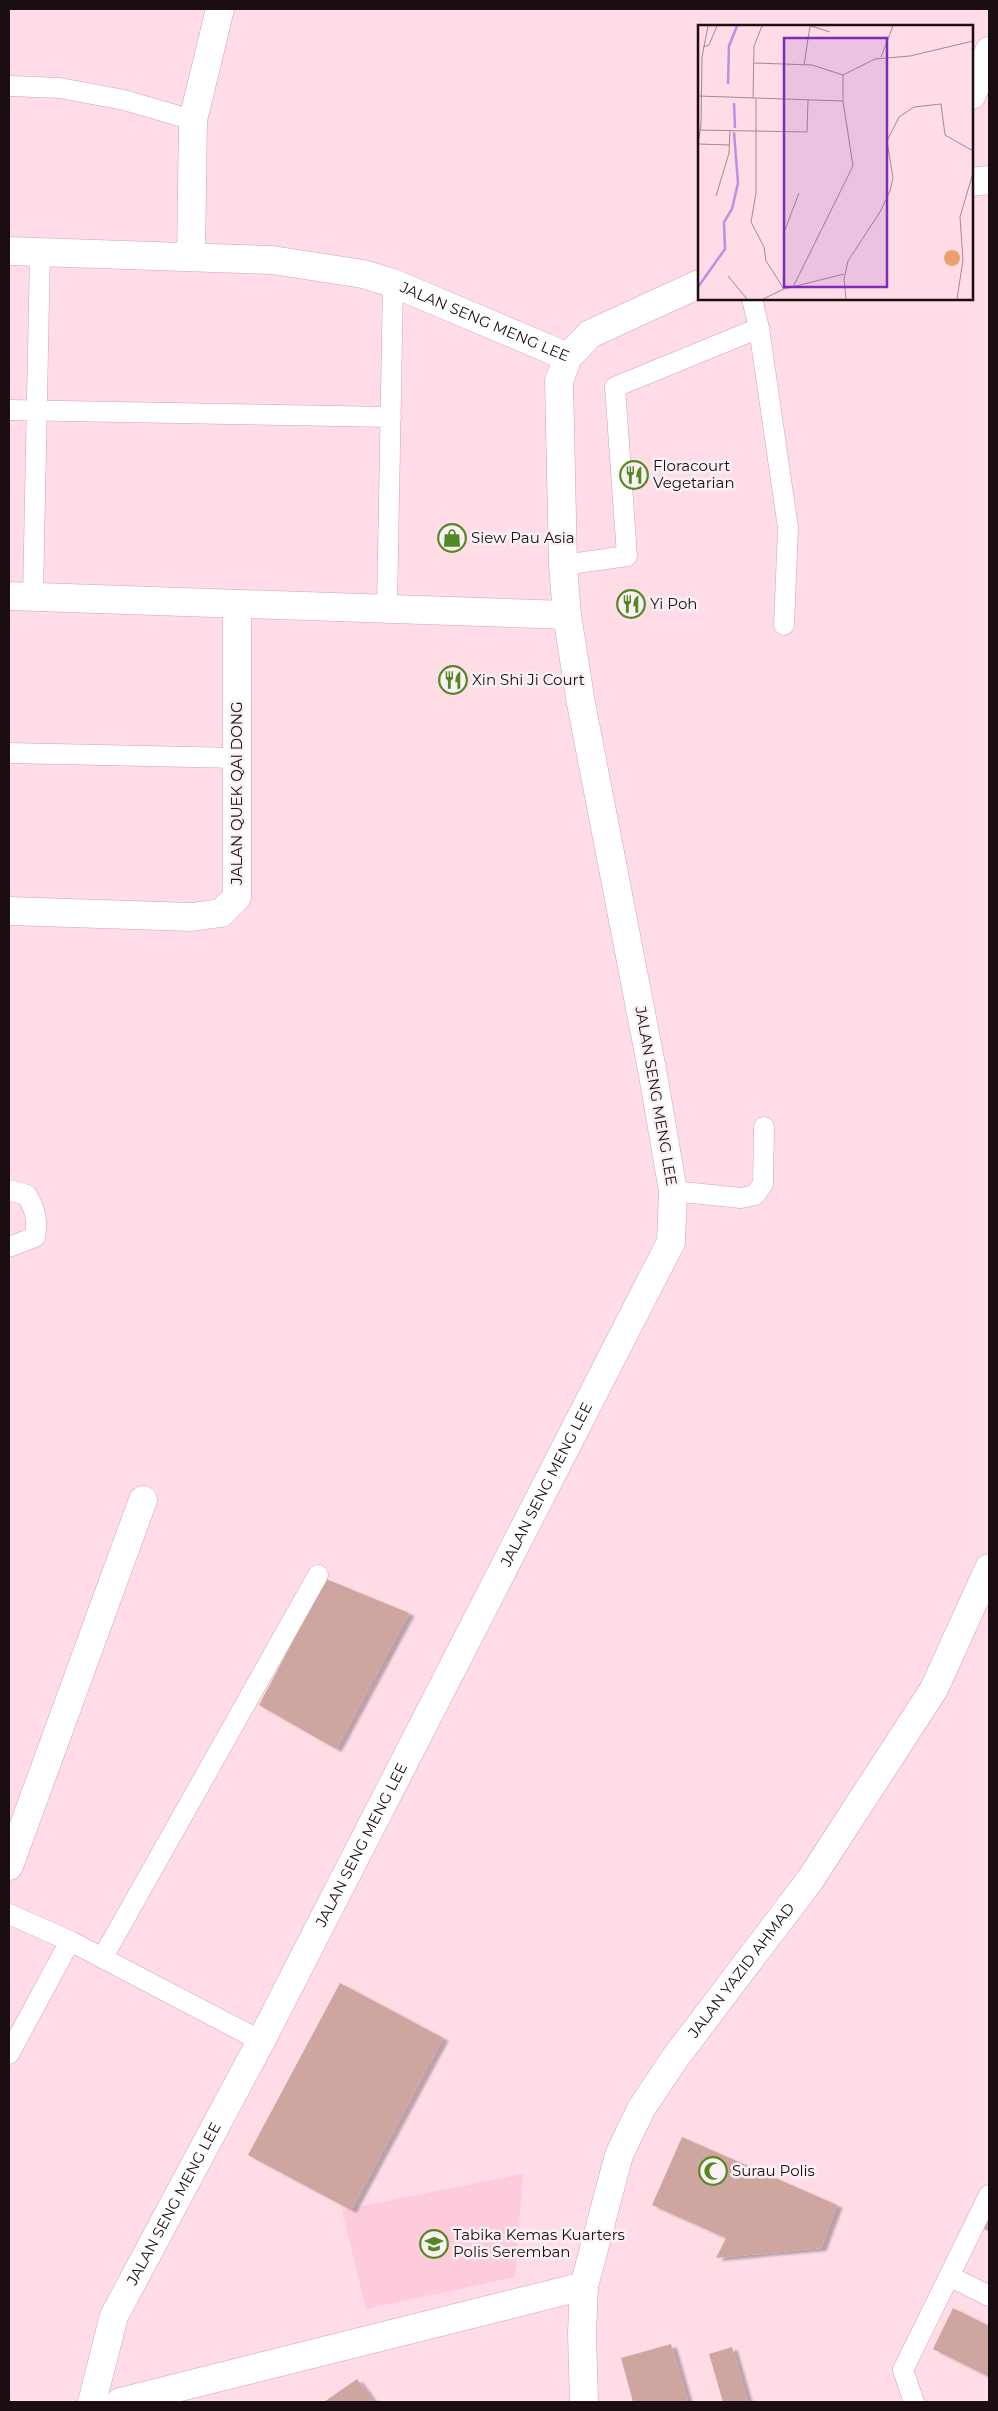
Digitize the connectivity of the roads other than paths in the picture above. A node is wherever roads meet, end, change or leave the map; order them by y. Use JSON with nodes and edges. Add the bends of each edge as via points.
{"nodes":[{"id":1,"x":220,"y":9,"type":"edge"},
{"id":2,"x":989,"y":51,"type":"edge"},
{"id":3,"x":9,"y":86,"type":"edge"},
{"id":4,"x":973,"y":92,"type":"edge"},
{"id":5,"x":193,"y":120,"type":"junction"},
{"id":6,"x":989,"y":180,"type":"edge"},
{"id":7,"x":973,"y":182,"type":"edge"},
{"id":8,"x":9,"y":251,"type":"edge"},
{"id":9,"x":40,"y":252,"type":"junction"},
{"id":10,"x":190,"y":257,"type":"junction"},
{"id":11,"x":393,"y":283,"type":"junction"},
{"id":12,"x":698,"y":284,"type":"edge"},
{"id":13,"x":752,"y":300,"type":"edge"},
{"id":14,"x":759,"y":328,"type":"junction"},
{"id":15,"x":568,"y":357,"type":"junction"},
{"id":16,"x":9,"y":410,"type":"edge"},
{"id":17,"x":37,"y":410,"type":"junction"},
{"id":18,"x":391,"y":417,"type":"junction"},
{"id":19,"x":563,"y":565,"type":"junction"},
{"id":20,"x":21,"y":596,"type":"edge"},
{"id":21,"x":237,"y":604,"type":"junction"},
{"id":22,"x":387,"y":608,"type":"junction"},
{"id":23,"x":567,"y":615,"type":"junction"},
{"id":24,"x":784,"y":625,"type":"dead end"},
{"id":25,"x":9,"y":753,"type":"edge"},
{"id":26,"x":237,"y":758,"type":"junction"},
{"id":27,"x":9,"y":911,"type":"edge"},
{"id":28,"x":764,"y":1127,"type":"dead end"},
{"id":29,"x":9,"y":1190,"type":"edge"},
{"id":30,"x":673,"y":1191,"type":"junction"},
{"id":31,"x":9,"y":1247,"type":"edge"},
{"id":32,"x":143,"y":1500,"type":"dead end"},
{"id":33,"x":989,"y":1568,"type":"edge"},
{"id":34,"x":318,"y":1575,"type":"dead end"},
{"id":35,"x":9,"y":1866,"type":"edge"},
{"id":36,"x":9,"y":1914,"type":"edge"},
{"id":37,"x":70,"y":1941,"type":"junction"},
{"id":38,"x":103,"y":1957,"type":"junction"},
{"id":39,"x":261,"y":2041,"type":"junction"},
{"id":40,"x":9,"y":2054,"type":"edge"},
{"id":41,"x":989,"y":2195,"type":"edge"},
{"id":42,"x":949,"y":2276,"type":"junction"},
{"id":43,"x":584,"y":2286,"type":"junction"},
{"id":44,"x":989,"y":2296,"type":"edge"},
{"id":45,"x":92,"y":2402,"type":"edge"},
{"id":46,"x":120,"y":2402,"type":"edge"},
{"id":47,"x":584,"y":2402,"type":"edge"},
{"id":48,"x":914,"y":2402,"type":"edge"}],
"edges":[{"from":1,"to":5,"type":"street"},
{"from":2,"to":4,"type":"street"},
{"from":3,"to":5,"type":"lane","via":[[60,88],[124,100]]},
{"from":5,"to":10,"type":"street"},
{"from":6,"to":7,"type":"street"},
{"from":8,"to":9,"type":"street","name":"JALAN SENG MENG LEE"},
{"from":9,"to":10,"type":"street","name":"JALAN SENG MENG LEE"},
{"from":9,"to":17,"type":"lane"},
{"from":10,"to":11,"type":"street","name":"JALAN SENG MENG LEE","via":[[272,260],[364,274]]},
{"from":11,"to":15,"type":"street","name":"JALAN SENG MENG LEE"},
{"from":11,"to":18,"type":"lane"},
{"from":12,"to":15,"type":"street","via":[[590,334]]},
{"from":13,"to":14,"type":"lane"},
{"from":14,"to":19,"type":"lane","via":[[615,387],[627,556]]},
{"from":14,"to":24,"type":"lane","via":[[788,528]]},
{"from":15,"to":19,"type":"street","name":"JALAN SENG MENG LEE","via":[[560,381]]},
{"from":16,"to":17,"type":"lane"},
{"from":17,"to":18,"type":"lane"},
{"from":17,"to":20,"type":"lane"},
{"from":18,"to":22,"type":"lane"},
{"from":19,"to":23,"type":"street","name":"JALAN SENG MENG LEE"},
{"from":20,"to":21,"type":"street"},
{"from":21,"to":22,"type":"street"},
{"from":21,"to":26,"type":"street","name":"JALAN QUEK QAI DONG"},
{"from":22,"to":23,"type":"street"},
{"from":23,"to":30,"type":"street","name":"JALAN SENG MENG LEE"},
{"from":25,"to":26,"type":"lane"},
{"from":26,"to":27,"type":"street","name":"JALAN QUEK QAI DONG","via":[[237,897],[221,913],[192,917]]},
{"from":28,"to":30,"type":"lane","via":[[763,1184],[756,1195],[741,1198]]},
{"from":29,"to":31,"type":"lane","via":[[27,1195],[35,1210],[37,1224],[35,1237]]},
{"from":30,"to":39,"type":"street","name":"JALAN SENG MENG LEE","via":[[671,1242]]},
{"from":32,"to":35,"type":"street"},
{"from":33,"to":43,"type":"street","name":"JALAN YAZID AHMAD","via":[[934,1689],[810,1880],[675,2058],[641,2109],[619,2155]]},
{"from":34,"to":38,"type":"lane"},
{"from":36,"to":37,"type":"lane"},
{"from":37,"to":38,"type":"lane"},
{"from":37,"to":40,"type":"lane"},
{"from":38,"to":39,"type":"lane"},
{"from":39,"to":45,"type":"street","name":"JALAN SENG MENG LEE","via":[[114,2316]]},
{"from":41,"to":42,"type":"lane"},
{"from":42,"to":44,"type":"lane"},
{"from":42,"to":48,"type":"lane","via":[[903,2370]]},
{"from":43,"to":46,"type":"street"},
{"from":43,"to":47,"type":"street","name":"JALAN YAZID AHMAD"}]}
